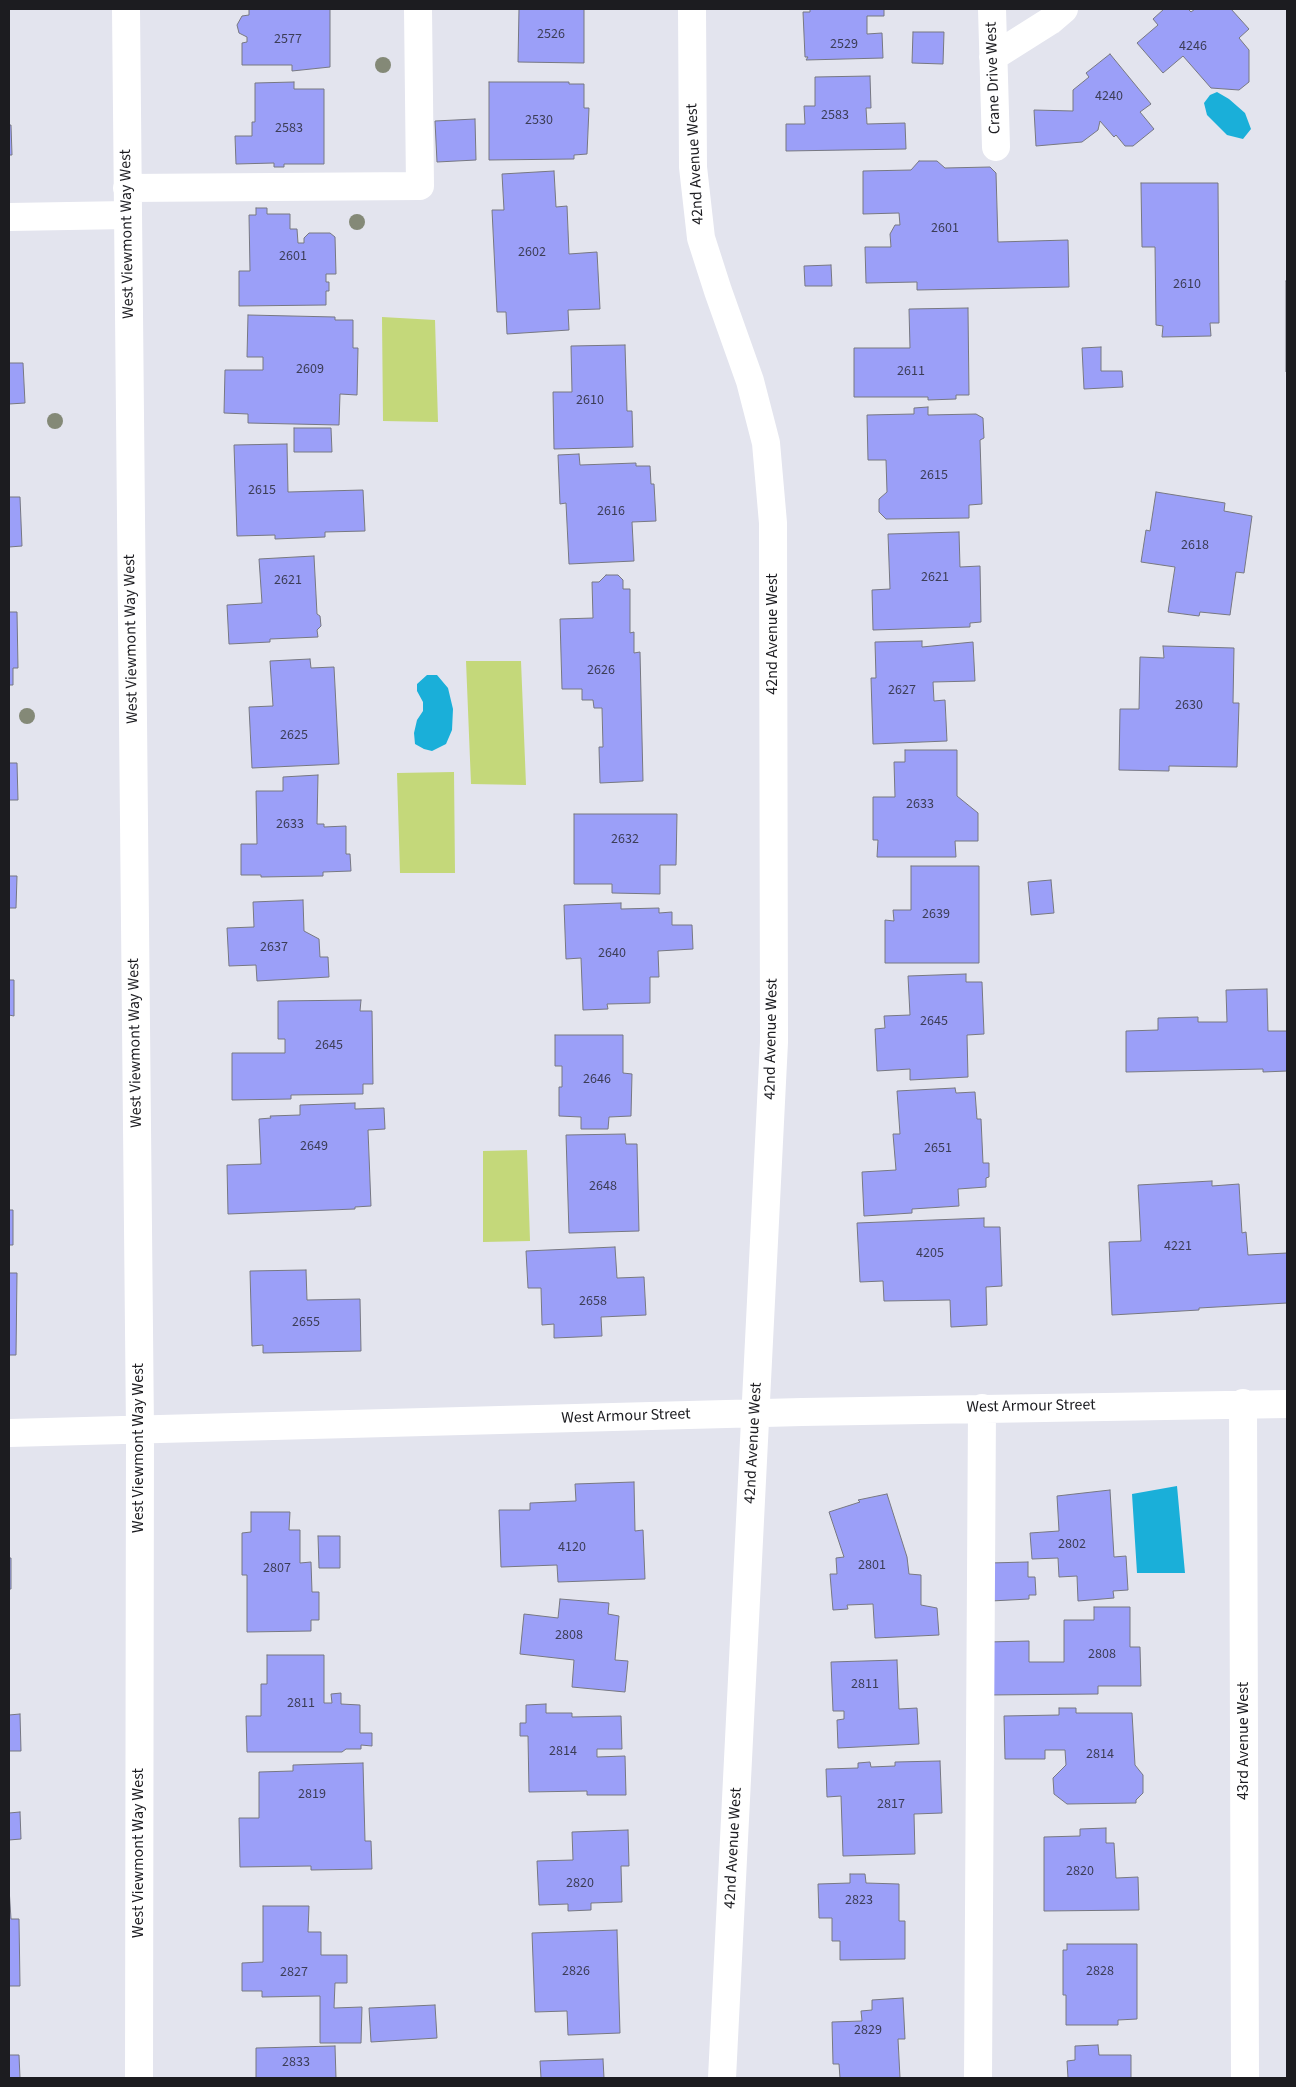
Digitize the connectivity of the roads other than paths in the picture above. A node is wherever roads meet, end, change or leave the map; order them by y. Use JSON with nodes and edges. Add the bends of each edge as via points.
{"nodes":[{"id":1,"x":126,"y":9,"type":"edge"},
{"id":2,"x":418,"y":9,"type":"edge"},
{"id":3,"x":692,"y":9,"type":"edge"},
{"id":4,"x":992,"y":9,"type":"edge"},
{"id":5,"x":1064,"y":9,"type":"edge"},
{"id":6,"x":994,"y":57,"type":"junction"},
{"id":7,"x":996,"y":147,"type":"dead end"},
{"id":8,"x":127,"y":188,"type":"junction"},
{"id":9,"x":128,"y":216,"type":"junction"},
{"id":10,"x":9,"y":217,"type":"edge"},
{"id":11,"x":1243,"y":1403,"type":"junction"},
{"id":12,"x":1287,"y":1404,"type":"edge"},
{"id":13,"x":982,"y":1408,"type":"junction"},
{"id":14,"x":755,"y":1413,"type":"junction"},
{"id":15,"x":140,"y":1430,"type":"junction"},
{"id":16,"x":9,"y":1433,"type":"edge"},
{"id":17,"x":139,"y":2078,"type":"edge"},
{"id":18,"x":722,"y":2078,"type":"edge"},
{"id":19,"x":978,"y":2078,"type":"edge"},
{"id":20,"x":1245,"y":2078,"type":"edge"}],
"edges":[{"from":1,"to":8,"type":"street","name":"West Viewmont Way West"},
{"from":2,"to":8,"type":"street","via":[[420,186]]},
{"from":3,"to":14,"type":"street","name":"42nd Avenue West","via":[[693,167],[701,238],[750,381],[766,444],[773,523],[774,1042]]},
{"from":4,"to":6,"type":"street","name":"Crane Drive West"},
{"from":5,"to":6,"type":"street"},
{"from":6,"to":7,"type":"street","name":"Crane Drive West"},
{"from":8,"to":9,"type":"street","name":"West Viewmont Way West"},
{"from":9,"to":10,"type":"street"},
{"from":9,"to":15,"type":"street","name":"West Viewmont Way West"},
{"from":11,"to":12,"type":"street","name":"West Armour Street"},
{"from":11,"to":13,"type":"street","name":"West Armour Street"},
{"from":11,"to":20,"type":"street","name":"43rd Avenue West"},
{"from":13,"to":14,"type":"street","name":"West Armour Street"},
{"from":13,"to":19,"type":"street"},
{"from":14,"to":15,"type":"street","name":"West Armour Street"},
{"from":14,"to":18,"type":"street","name":"42nd Avenue West"},
{"from":15,"to":16,"type":"street","name":"West Armour Street"},
{"from":15,"to":17,"type":"street","name":"West Viewmont Way West"}]}
